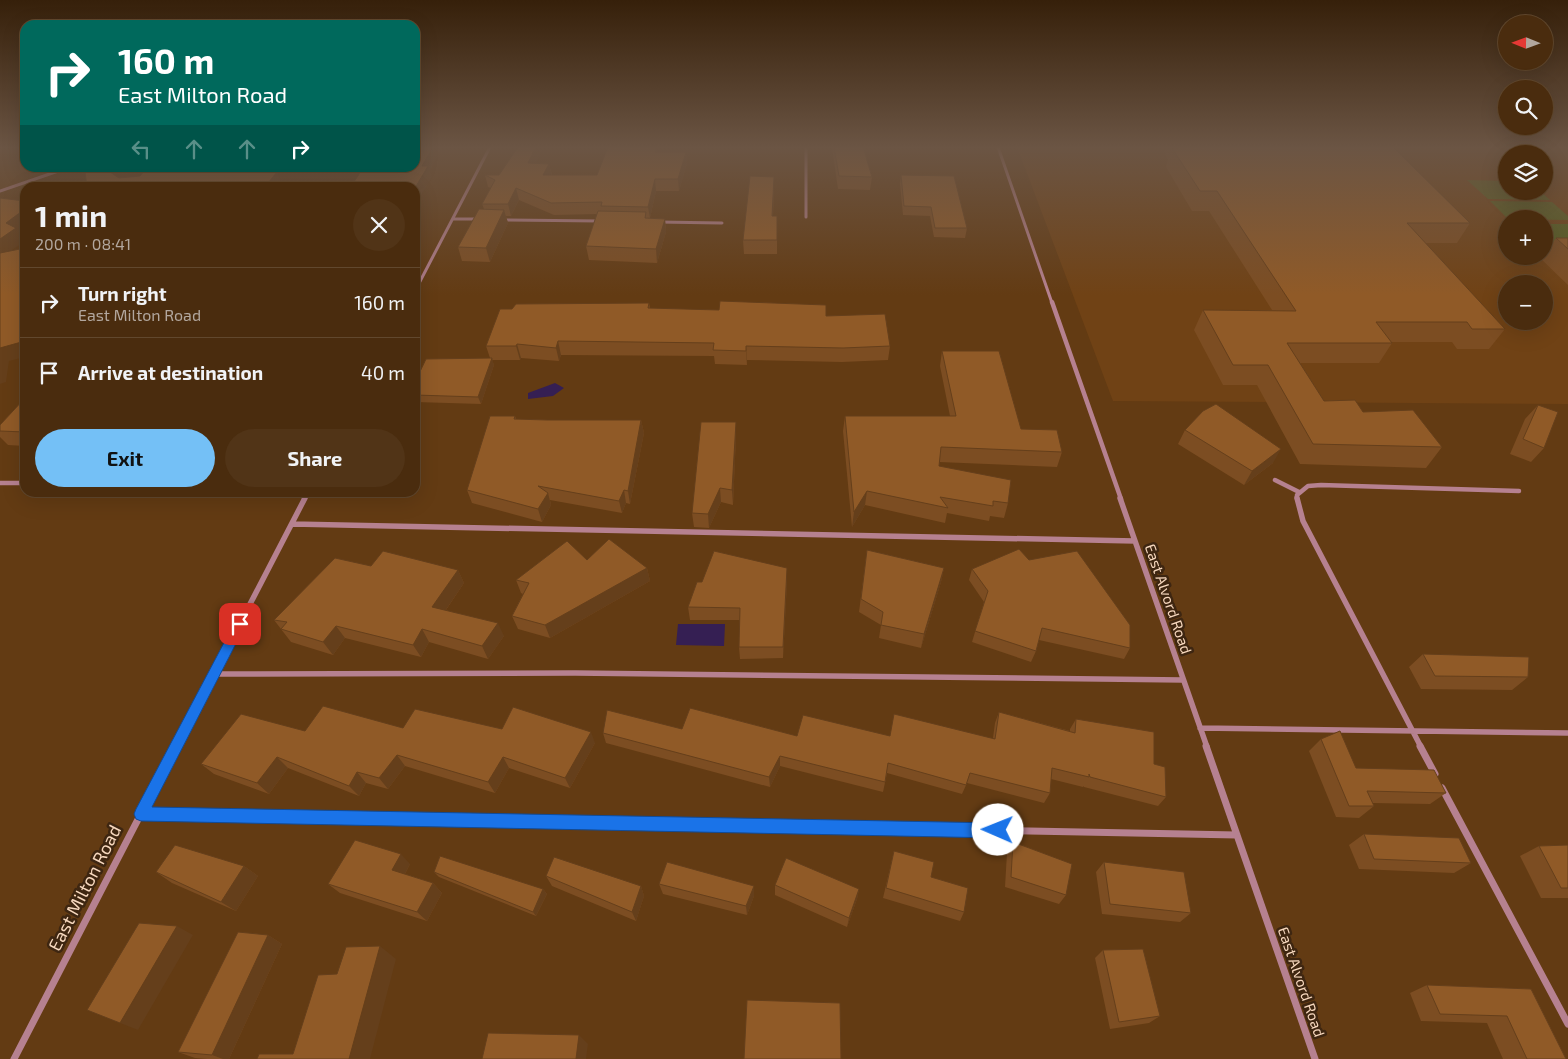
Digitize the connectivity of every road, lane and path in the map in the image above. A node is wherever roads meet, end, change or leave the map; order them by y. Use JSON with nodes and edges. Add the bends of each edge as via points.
{"nodes":[{"id":1,"x":465,"y":196,"type":"edge"},
{"id":2,"x":806,"y":196,"type":"edge"},
{"id":3,"x":1015,"y":196,"type":"edge"},
{"id":4,"x":806,"y":217,"type":"dead end"},
{"id":5,"x":453,"y":219,"type":"junction"},
{"id":6,"x":483,"y":219,"type":"edge"},
{"id":7,"x":493,"y":220,"type":"edge"},
{"id":8,"x":602,"y":221,"type":"edge"},
{"id":9,"x":652,"y":222,"type":"edge"},
{"id":10,"x":722,"y":223,"type":"dead end"},
{"id":11,"x":420,"y":282,"type":"edge"},
{"id":12,"x":1274,"y":480,"type":"dead end"},
{"id":13,"x":0,"y":483,"type":"edge"},
{"id":14,"x":20,"y":483,"type":"edge"},
{"id":15,"x":1519,"y":491,"type":"dead end"},
{"id":16,"x":1299,"y":492,"type":"junction"},
{"id":17,"x":306,"y":497,"type":"edge"},
{"id":18,"x":292,"y":524,"type":"junction"},
{"id":19,"x":1135,"y":541,"type":"junction"},
{"id":20,"x":214,"y":674,"type":"junction"},
{"id":21,"x":1183,"y":680,"type":"junction"},
{"id":22,"x":1200,"y":728,"type":"junction"},
{"id":23,"x":1412,"y":731,"type":"junction"},
{"id":24,"x":1568,"y":733,"type":"edge"},
{"id":25,"x":141,"y":814,"type":"junction"},
{"id":26,"x":1237,"y":835,"type":"junction"},
{"id":27,"x":1568,"y":1024,"type":"edge"},
{"id":28,"x":14,"y":1059,"type":"edge"},
{"id":29,"x":1314,"y":1059,"type":"edge"}],
"edges":[{"from":1,"to":5,"type":"street"},
{"from":2,"to":4,"type":"street"},
{"from":3,"to":19,"type":"street","name":"East Alvord Road"},
{"from":5,"to":6,"type":"street"},
{"from":5,"to":11,"type":"street"},
{"from":7,"to":8,"type":"street"},
{"from":9,"to":10,"type":"street"},
{"from":12,"to":16,"type":"street"},
{"from":13,"to":14,"type":"street"},
{"from":15,"to":16,"type":"street","via":[[1321,485],[1308,486]]},
{"from":16,"to":23,"type":"street","via":[[1297,504],[1303,521]]},
{"from":17,"to":18,"type":"street","name":"East Milton Road"},
{"from":18,"to":19,"type":"street"},
{"from":18,"to":20,"type":"street","name":"East Milton Road"},
{"from":19,"to":21,"type":"street","name":"East Alvord Road"},
{"from":20,"to":21,"type":"street","via":[[574,673]]},
{"from":20,"to":25,"type":"street","name":"East Milton Road"},
{"from":21,"to":22,"type":"street","name":"East Alvord Road"},
{"from":22,"to":23,"type":"street"},
{"from":22,"to":26,"type":"street","name":"East Alvord Road"},
{"from":23,"to":24,"type":"street"},
{"from":23,"to":27,"type":"street"},
{"from":25,"to":26,"type":"street"},
{"from":25,"to":28,"type":"street","name":"East Milton Road"},
{"from":26,"to":29,"type":"street","name":"East Alvord Road"}]}
